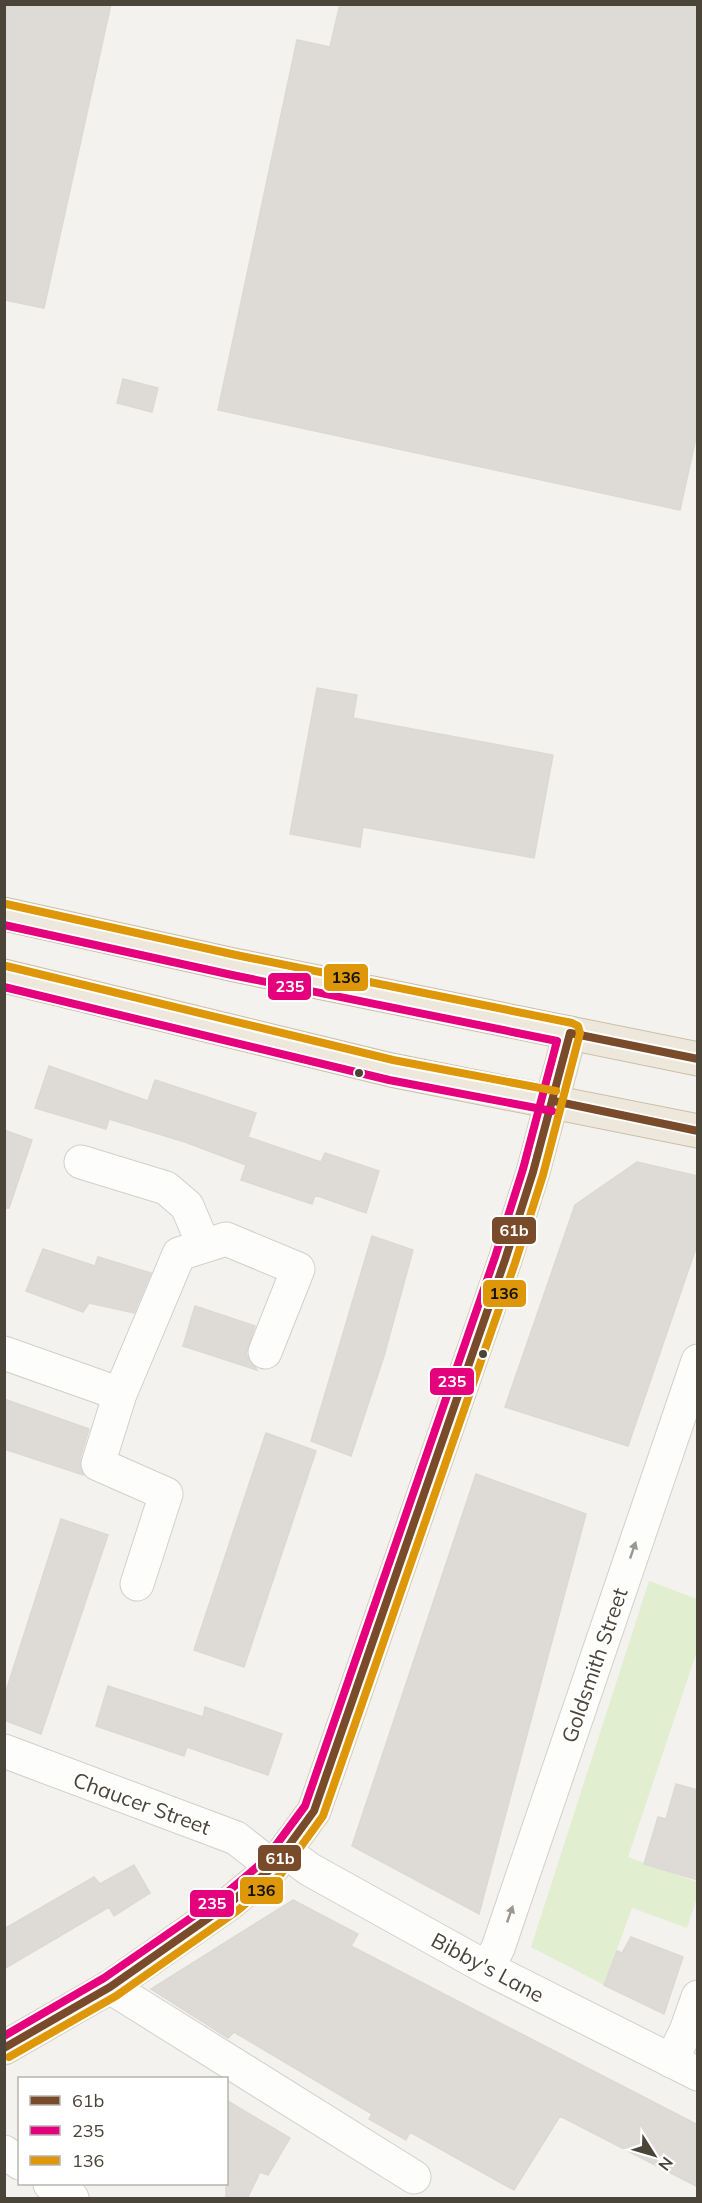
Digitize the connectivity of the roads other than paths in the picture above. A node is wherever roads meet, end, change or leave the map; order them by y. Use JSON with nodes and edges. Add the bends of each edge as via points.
{"nodes":[{"id":1,"x":4,"y":914,"type":"edge"},
{"id":2,"x":4,"y":976,"type":"edge"},
{"id":3,"x":570,"y":1033,"type":"junction"},
{"id":4,"x":698,"y":1059,"type":"edge"},
{"id":5,"x":554,"y":1101,"type":"junction"},
{"id":6,"x":698,"y":1131,"type":"edge"},
{"id":7,"x":81,"y":1162,"type":"dead end"},
{"id":8,"x":204,"y":1246,"type":"junction"},
{"id":9,"x":265,"y":1352,"type":"dead end"},
{"id":10,"x":4,"y":1353,"type":"edge"},
{"id":11,"x":698,"y":1361,"type":"edge"},
{"id":12,"x":120,"y":1394,"type":"junction"},
{"id":13,"x":137,"y":1584,"type":"dead end"},
{"id":14,"x":4,"y":1751,"type":"edge"},
{"id":15,"x":279,"y":1859,"type":"junction"},
{"id":16,"x":487,"y":1968,"type":"junction"},
{"id":17,"x":110,"y":1987,"type":"junction"},
{"id":18,"x":698,"y":1997,"type":"edge"},
{"id":19,"x":4,"y":2048,"type":"edge"},
{"id":20,"x":684,"y":2068,"type":"edge"},
{"id":21,"x":4,"y":2152,"type":"edge"},
{"id":22,"x":18,"y":2162,"type":"edge"},
{"id":23,"x":414,"y":2177,"type":"dead end"},
{"id":24,"x":51,"y":2185,"type":"edge"},
{"id":25,"x":72,"y":2199,"type":"edge"}],
"edges":[{"from":1,"to":3,"type":"highway"},
{"from":2,"to":5,"type":"highway","via":[[380,1067]]},
{"from":3,"to":4,"type":"highway"},
{"from":3,"to":5,"type":"main road"},
{"from":5,"to":6,"type":"highway"},
{"from":5,"to":15,"type":"main road","via":[[502,1271],[314,1811]]},
{"from":7,"to":8,"type":"street","via":[[166,1188],[187,1206]]},
{"from":8,"to":9,"type":"street","via":[[226,1239],[298,1269]]},
{"from":8,"to":12,"type":"street","via":[[179,1254]]},
{"from":10,"to":12,"type":"street"},
{"from":16,"to":11,"type":"street","name":"Goldsmith Street","one_way":true,"via":[[498,1948]]},
{"from":12,"to":13,"type":"street","via":[[98,1464],[166,1494]]},
{"from":14,"to":15,"type":"street","name":"Chaucer Street","via":[[236,1838]]},
{"from":15,"to":16,"type":"street","name":"Bibby's Lane","via":[[309,1869]]},
{"from":15,"to":17,"type":"main road","via":[[230,1903]]},
{"from":16,"to":20,"type":"street","name":"Bibby's Lane"},
{"from":17,"to":19,"type":"main road"},
{"from":17,"to":23,"type":"street"},
{"from":18,"to":20,"type":"street","via":[[686,2031]]},
{"from":21,"to":22,"type":"street"},
{"from":24,"to":25,"type":"street"}]}
